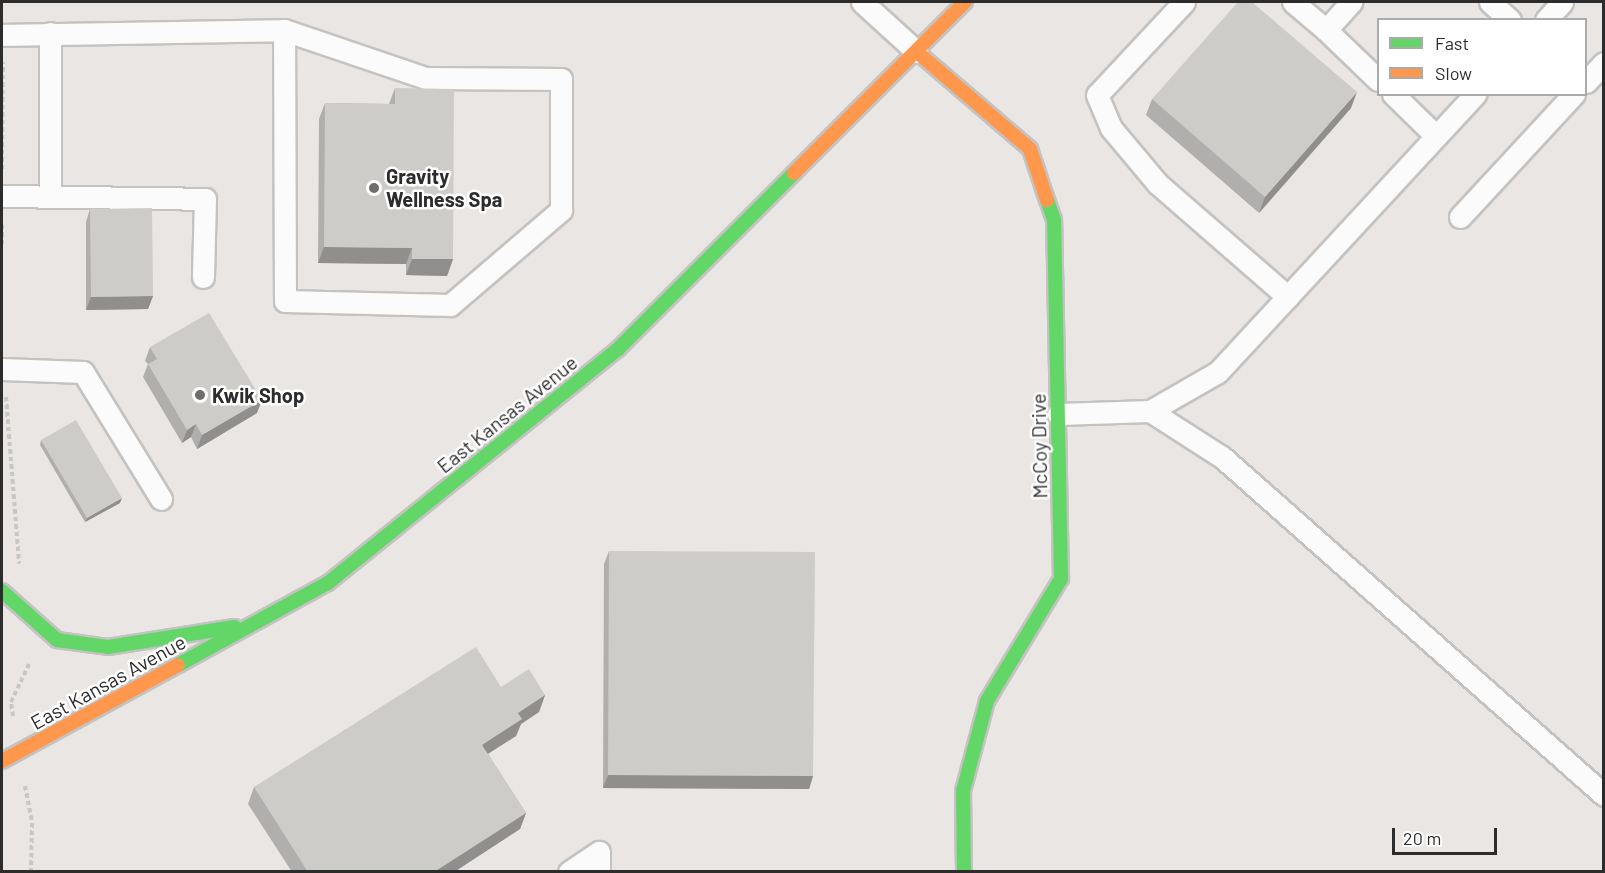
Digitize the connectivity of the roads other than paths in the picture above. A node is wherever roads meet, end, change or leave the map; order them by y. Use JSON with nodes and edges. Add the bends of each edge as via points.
{"nodes":[{"id":1,"x":862,"y":2,"type":"edge"},
{"id":2,"x":965,"y":2,"type":"edge"},
{"id":3,"x":1184,"y":2,"type":"edge"},
{"id":4,"x":1293,"y":2,"type":"edge"},
{"id":5,"x":1351,"y":2,"type":"edge"},
{"id":6,"x":1490,"y":2,"type":"edge"},
{"id":7,"x":1562,"y":2,"type":"edge"},
{"id":8,"x":1508,"y":18,"type":"edge"},
{"id":9,"x":1548,"y":18,"type":"edge"},
{"id":10,"x":284,"y":30,"type":"junction"},
{"id":11,"x":1326,"y":30,"type":"junction"},
{"id":12,"x":50,"y":33,"type":"junction"},
{"id":13,"x":2,"y":35,"type":"edge"},
{"id":14,"x":917,"y":52,"type":"junction"},
{"id":15,"x":1604,"y":63,"type":"edge"},
{"id":16,"x":1377,"y":79,"type":"edge"},
{"id":17,"x":1587,"y":81,"type":"edge"},
{"id":18,"x":1395,"y":96,"type":"edge"},
{"id":19,"x":1473,"y":96,"type":"edge"},
{"id":20,"x":1572,"y":96,"type":"edge"},
{"id":21,"x":1436,"y":136,"type":"junction"},
{"id":22,"x":2,"y":196,"type":"edge"},
{"id":23,"x":50,"y":197,"type":"junction"},
{"id":24,"x":1460,"y":217,"type":"dead end"},
{"id":25,"x":203,"y":277,"type":"dead end"},
{"id":26,"x":1288,"y":297,"type":"junction"},
{"id":27,"x":3,"y":369,"type":"edge"},
{"id":28,"x":1150,"y":411,"type":"junction"},
{"id":29,"x":1058,"y":414,"type":"junction"},
{"id":30,"x":161,"y":499,"type":"dead end"},
{"id":31,"x":2,"y":591,"type":"edge"},
{"id":32,"x":254,"y":624,"type":"junction"},
{"id":33,"x":2,"y":761,"type":"edge"},
{"id":34,"x":1604,"y":795,"type":"edge"},
{"id":35,"x":568,"y":872,"type":"edge"},
{"id":36,"x":599,"y":872,"type":"edge"},
{"id":37,"x":964,"y":872,"type":"edge"}],
"edges":[{"from":1,"to":14,"type":"lane"},
{"from":2,"to":14,"type":"main road","name":"East Kansas Avenue"},
{"from":3,"to":26,"type":"lane","via":[[1097,95],[1111,128],[1158,184]]},
{"from":4,"to":11,"type":"lane"},
{"from":5,"to":11,"type":"lane"},
{"from":6,"to":8,"type":"lane"},
{"from":7,"to":9,"type":"lane"},
{"from":10,"to":10,"type":"lane","via":[[426,78],[561,79],[561,210],[450,305],[285,301]]},
{"from":10,"to":12,"type":"lane"},
{"from":11,"to":16,"type":"lane"},
{"from":12,"to":13,"type":"lane"},
{"from":12,"to":23,"type":"lane"},
{"from":14,"to":29,"type":"main road","name":"McCoy Drive","via":[[1030,149],[1054,220]]},
{"from":14,"to":32,"type":"main road","name":"East Kansas Avenue","via":[[618,349],[328,583]]},
{"from":15,"to":17,"type":"lane"},
{"from":18,"to":21,"type":"lane"},
{"from":19,"to":21,"type":"lane"},
{"from":20,"to":24,"type":"lane"},
{"from":21,"to":26,"type":"lane"},
{"from":22,"to":23,"type":"lane"},
{"from":23,"to":25,"type":"lane","via":[[205,199]]},
{"from":26,"to":28,"type":"lane","via":[[1218,372]]},
{"from":27,"to":30,"type":"lane","via":[[83,372]]},
{"from":28,"to":29,"type":"lane"},
{"from":28,"to":34,"type":"lane","via":[[1222,457]]},
{"from":29,"to":37,"type":"main road","name":"McCoy Drive","via":[[1061,579],[987,701],[963,791]]},
{"from":31,"to":32,"type":"main road","via":[[57,640],[108,647]]},
{"from":32,"to":33,"type":"main road","name":"East Kansas Avenue"},
{"from":35,"to":36,"type":"lane","via":[[599,852]]}]}
